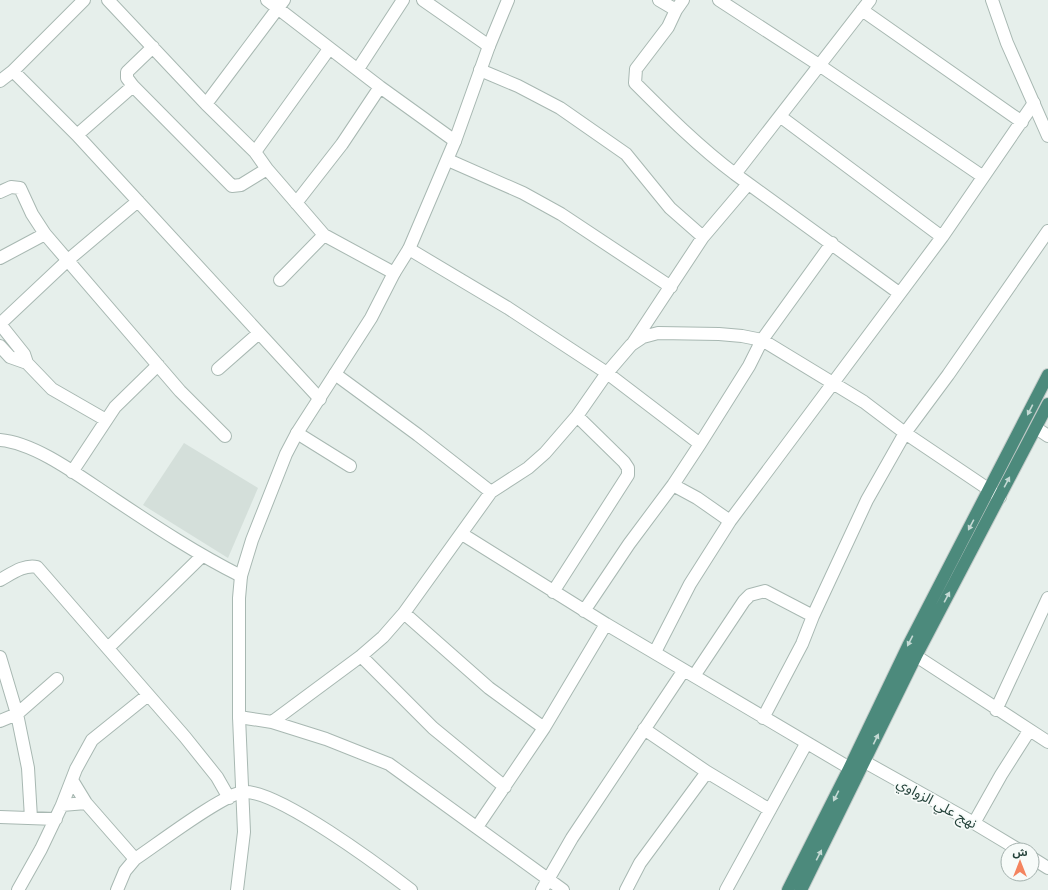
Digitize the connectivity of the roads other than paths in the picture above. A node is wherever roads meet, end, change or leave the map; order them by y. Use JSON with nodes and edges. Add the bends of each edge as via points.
{"nodes":[{"id":1,"x":108,"y":0,"type":"edge"},
{"id":2,"x":267,"y":0,"type":"edge"},
{"id":3,"x":403,"y":0,"type":"edge"},
{"id":4,"x":423,"y":0,"type":"edge"},
{"id":5,"x":508,"y":0,"type":"edge"},
{"id":6,"x":659,"y":0,"type":"edge"},
{"id":7,"x":683,"y":0,"type":"edge"},
{"id":8,"x":718,"y":0,"type":"edge"},
{"id":9,"x":870,"y":0,"type":"edge"},
{"id":10,"x":992,"y":0,"type":"edge"},
{"id":11,"x":79,"y":2,"type":"edge"},
{"id":12,"x":281,"y":4,"type":"edge"},
{"id":13,"x":676,"y":10,"type":"junction"},
{"id":14,"x":862,"y":10,"type":"junction"},
{"id":15,"x":489,"y":46,"type":"junction"},
{"id":16,"x":153,"y":47,"type":"junction"},
{"id":17,"x":329,"y":49,"type":"junction"},
{"id":18,"x":820,"y":65,"type":"junction"},
{"id":19,"x":358,"y":69,"type":"junction"},
{"id":20,"x":480,"y":70,"type":"junction"},
{"id":21,"x":12,"y":71,"type":"junction"},
{"id":22,"x":0,"y":81,"type":"edge"},
{"id":23,"x":133,"y":86,"type":"junction"},
{"id":24,"x":380,"y":87,"type":"junction"},
{"id":25,"x":1034,"y":103,"type":"junction"},
{"id":26,"x":206,"y":104,"type":"junction"},
{"id":27,"x":781,"y":116,"type":"junction"},
{"id":28,"x":1022,"y":122,"type":"junction"},
{"id":29,"x":77,"y":135,"type":"junction"},
{"id":30,"x":1048,"y":136,"type":"edge"},
{"id":31,"x":455,"y":141,"type":"junction"},
{"id":32,"x":255,"y":152,"type":"junction"},
{"id":33,"x":448,"y":160,"type":"junction"},
{"id":34,"x":267,"y":169,"type":"junction"},
{"id":35,"x":735,"y":174,"type":"junction"},
{"id":36,"x":982,"y":176,"type":"junction"},
{"id":37,"x":748,"y":184,"type":"junction"},
{"id":38,"x":0,"y":192,"type":"edge"},
{"id":39,"x":138,"y":201,"type":"junction"},
{"id":40,"x":296,"y":203,"type":"junction"},
{"id":41,"x":1048,"y":231,"type":"edge"},
{"id":42,"x":45,"y":234,"type":"junction"},
{"id":43,"x":324,"y":236,"type":"junction"},
{"id":44,"x":702,"y":237,"type":"junction"},
{"id":45,"x":942,"y":237,"type":"junction"},
{"id":46,"x":832,"y":243,"type":"junction"},
{"id":47,"x":409,"y":249,"type":"junction"},
{"id":48,"x":0,"y":258,"type":"edge"},
{"id":49,"x":68,"y":260,"type":"junction"},
{"id":50,"x":394,"y":273,"type":"junction"},
{"id":51,"x":280,"y":280,"type":"dead end"},
{"id":52,"x":671,"y":287,"type":"junction"},
{"id":53,"x":900,"y":293,"type":"junction"},
{"id":54,"x":0,"y":324,"type":"edge"},
{"id":55,"x":259,"y":333,"type":"junction"},
{"id":56,"x":4,"y":338,"type":"edge"},
{"id":57,"x":762,"y":340,"type":"junction"},
{"id":58,"x":631,"y":345,"type":"junction"},
{"id":59,"x":0,"y":346,"type":"edge"},
{"id":60,"x":27,"y":363,"type":"junction"},
{"id":61,"x":158,"y":365,"type":"junction"},
{"id":62,"x":218,"y":369,"type":"dead end"},
{"id":63,"x":335,"y":374,"type":"junction"},
{"id":64,"x":607,"y":374,"type":"junction"},
{"id":65,"x":1048,"y":375,"type":"edge"},
{"id":66,"x":833,"y":383,"type":"junction"},
{"id":67,"x":320,"y":399,"type":"junction"},
{"id":68,"x":1048,"y":404,"type":"edge"},
{"id":69,"x":577,"y":416,"type":"junction"},
{"id":70,"x":106,"y":420,"type":"junction"},
{"id":71,"x":1036,"y":428,"type":"junction"},
{"id":72,"x":297,"y":433,"type":"junction"},
{"id":73,"x":905,"y":433,"type":"junction"},
{"id":74,"x":225,"y":436,"type":"dead end"},
{"id":75,"x":1048,"y":436,"type":"edge"},
{"id":76,"x":0,"y":440,"type":"edge"},
{"id":77,"x":700,"y":444,"type":"junction"},
{"id":78,"x":350,"y":466,"type":"dead end"},
{"id":79,"x":72,"y":472,"type":"junction"},
{"id":80,"x":673,"y":485,"type":"junction"},
{"id":81,"x":990,"y":489,"type":"junction"},
{"id":82,"x":491,"y":492,"type":"junction"},
{"id":83,"x":1000,"y":497,"type":"junction"},
{"id":84,"x":730,"y":521,"type":"junction"},
{"id":85,"x":462,"y":534,"type":"junction"},
{"id":86,"x":202,"y":556,"type":"junction"},
{"id":87,"x":241,"y":576,"type":"junction"},
{"id":88,"x":0,"y":580,"type":"edge"},
{"id":89,"x":553,"y":592,"type":"junction"},
{"id":90,"x":1048,"y":598,"type":"edge"},
{"id":91,"x":584,"y":611,"type":"junction"},
{"id":92,"x":404,"y":613,"type":"junction"},
{"id":93,"x":813,"y":616,"type":"junction"},
{"id":94,"x":606,"y":624,"type":"junction"},
{"id":95,"x":109,"y":647,"type":"junction"},
{"id":96,"x":654,"y":652,"type":"junction"},
{"id":97,"x":361,"y":656,"type":"junction"},
{"id":98,"x":916,"y":656,"type":"junction"},
{"id":99,"x":0,"y":657,"type":"edge"},
{"id":100,"x":689,"y":673,"type":"junction"},
{"id":101,"x":57,"y":679,"type":"dead end"},
{"id":102,"x":148,"y":695,"type":"junction"},
{"id":103,"x":996,"y":710,"type":"junction"},
{"id":104,"x":17,"y":714,"type":"junction"},
{"id":105,"x":238,"y":716,"type":"junction"},
{"id":106,"x":763,"y":718,"type":"junction"},
{"id":107,"x":0,"y":722,"type":"edge"},
{"id":108,"x":272,"y":722,"type":"junction"},
{"id":109,"x":544,"y":728,"type":"junction"},
{"id":110,"x":644,"y":729,"type":"junction"},
{"id":111,"x":1029,"y":731,"type":"junction"},
{"id":112,"x":1048,"y":742,"type":"edge"},
{"id":113,"x":806,"y":744,"type":"junction"},
{"id":114,"x":860,"y":760,"type":"junction"},
{"id":115,"x":706,"y":772,"type":"junction"},
{"id":116,"x":854,"y":772,"type":"junction"},
{"id":117,"x":72,"y":780,"type":"junction"},
{"id":118,"x":505,"y":788,"type":"junction"},
{"id":119,"x":243,"y":792,"type":"junction"},
{"id":120,"x":229,"y":798,"type":"junction"},
{"id":121,"x":86,"y":803,"type":"junction"},
{"id":122,"x":62,"y":804,"type":"junction"},
{"id":123,"x":770,"y":810,"type":"junction"},
{"id":124,"x":0,"y":816,"type":"edge"},
{"id":125,"x":31,"y":818,"type":"junction"},
{"id":126,"x":56,"y":819,"type":"junction"},
{"id":127,"x":974,"y":823,"type":"junction"},
{"id":128,"x":477,"y":827,"type":"junction"},
{"id":129,"x":1006,"y":842,"type":"edge"},
{"id":130,"x":135,"y":859,"type":"junction"},
{"id":131,"x":545,"y":885,"type":"edge"},
{"id":132,"x":18,"y":890,"type":"edge"},
{"id":133,"x":117,"y":890,"type":"edge"},
{"id":134,"x":237,"y":890,"type":"edge"},
{"id":135,"x":411,"y":890,"type":"edge"},
{"id":136,"x":562,"y":890,"type":"edge"},
{"id":137,"x":626,"y":890,"type":"edge"},
{"id":138,"x":726,"y":890,"type":"edge"},
{"id":139,"x":788,"y":890,"type":"edge"},
{"id":140,"x":801,"y":890,"type":"edge"}],
"edges":[{"from":1,"to":16,"type":"street"},
{"from":2,"to":12,"type":"street"},
{"from":3,"to":19,"type":"street"},
{"from":4,"to":15,"type":"street"},
{"from":5,"to":15,"type":"street"},
{"from":6,"to":13,"type":"street"},
{"from":7,"to":13,"type":"street"},
{"from":8,"to":18,"type":"street"},
{"from":9,"to":14,"type":"street"},
{"from":10,"to":25,"type":"street","via":[[1007,43]]},
{"from":11,"to":21,"type":"street"},
{"from":12,"to":17,"type":"street"},
{"from":12,"to":26,"type":"street"},
{"from":13,"to":35,"type":"street","via":[[668,27],[636,68],[635,83],[684,132]]},
{"from":14,"to":18,"type":"street"},
{"from":14,"to":28,"type":"street"},
{"from":15,"to":20,"type":"street"},
{"from":16,"to":23,"type":"street","via":[[127,72],[127,78]]},
{"from":16,"to":26,"type":"street"},
{"from":17,"to":19,"type":"street"},
{"from":17,"to":32,"type":"street"},
{"from":18,"to":27,"type":"street"},
{"from":18,"to":36,"type":"street"},
{"from":19,"to":24,"type":"street"},
{"from":20,"to":31,"type":"street"},
{"from":20,"to":44,"type":"street","via":[[560,108],[626,154],[670,208]]},
{"from":21,"to":22,"type":"street"},
{"from":21,"to":29,"type":"street"},
{"from":23,"to":29,"type":"street"},
{"from":23,"to":34,"type":"street","via":[[232,186],[241,185]]},
{"from":24,"to":31,"type":"street"},
{"from":24,"to":40,"type":"street","via":[[342,144]]},
{"from":25,"to":28,"type":"street"},
{"from":25,"to":30,"type":"street"},
{"from":26,"to":32,"type":"street"},
{"from":27,"to":35,"type":"street"},
{"from":27,"to":45,"type":"street"},
{"from":28,"to":36,"type":"street"},
{"from":29,"to":39,"type":"street"},
{"from":31,"to":33,"type":"street"},
{"from":32,"to":34,"type":"street"},
{"from":33,"to":47,"type":"street"},
{"from":33,"to":52,"type":"street","via":[[523,193],[561,214]]},
{"from":34,"to":40,"type":"street"},
{"from":35,"to":37,"type":"street"},
{"from":36,"to":45,"type":"street"},
{"from":37,"to":44,"type":"street"},
{"from":37,"to":46,"type":"street"},
{"from":38,"to":42,"type":"street","via":[[11,187],[20,188]]},
{"from":39,"to":49,"type":"street"},
{"from":39,"to":55,"type":"street"},
{"from":40,"to":43,"type":"street"},
{"from":41,"to":73,"type":"street"},
{"from":42,"to":48,"type":"street"},
{"from":42,"to":49,"type":"street"},
{"from":43,"to":50,"type":"street"},
{"from":43,"to":51,"type":"street"},
{"from":44,"to":52,"type":"street"},
{"from":45,"to":53,"type":"street"},
{"from":46,"to":53,"type":"street"},
{"from":46,"to":57,"type":"street"},
{"from":47,"to":50,"type":"street"},
{"from":47,"to":64,"type":"street","via":[[508,308]]},
{"from":49,"to":54,"type":"street"},
{"from":49,"to":61,"type":"street"},
{"from":50,"to":63,"type":"street","via":[[378,307]]},
{"from":52,"to":58,"type":"street"},
{"from":53,"to":66,"type":"street"},
{"from":54,"to":56,"type":"street"},
{"from":55,"to":62,"type":"street"},
{"from":55,"to":67,"type":"street"},
{"from":56,"to":60,"type":"street","via":[[24,354]]},
{"from":57,"to":58,"type":"street","via":[[719,334],[658,334],[643,337]]},
{"from":57,"to":66,"type":"street"},
{"from":57,"to":77,"type":"street","via":[[749,366]]},
{"from":58,"to":64,"type":"street"},
{"from":59,"to":60,"type":"street","via":[[15,360]]},
{"from":60,"to":70,"type":"street","via":[[52,389]]},
{"from":61,"to":70,"type":"street","via":[[128,392]]},
{"from":61,"to":74,"type":"street"},
{"from":63,"to":67,"type":"street"},
{"from":63,"to":82,"type":"street"},
{"from":64,"to":69,"type":"street"},
{"from":64,"to":77,"type":"street"},
{"from":65,"to":81,"type":"highway","one_way":true},
{"from":66,"to":73,"type":"street","via":[[864,402]]},
{"from":66,"to":84,"type":"street"},
{"from":67,"to":72,"type":"street"},
{"from":68,"to":71,"type":"highway"},
{"from":69,"to":82,"type":"street","via":[[545,454]]},
{"from":69,"to":89,"type":"street","via":[[624,462],[628,468],[628,475]]},
{"from":70,"to":79,"type":"street"},
{"from":71,"to":75,"type":"street"},
{"from":83,"to":71,"type":"highway","one_way":true},
{"from":72,"to":78,"type":"street"},
{"from":72,"to":87,"type":"street","via":[[275,478]]},
{"from":73,"to":81,"type":"street"},
{"from":73,"to":93,"type":"street","via":[[867,500]]},
{"from":76,"to":79,"type":"street","via":[[29,447]]},
{"from":77,"to":80,"type":"street"},
{"from":79,"to":86,"type":"street"},
{"from":80,"to":84,"type":"street"},
{"from":80,"to":91,"type":"street"},
{"from":81,"to":83,"type":"street"},
{"from":81,"to":114,"type":"highway","one_way":true,"via":[[908,646]]},
{"from":82,"to":85,"type":"street"},
{"from":98,"to":83,"type":"highway","one_way":true},
{"from":84,"to":96,"type":"street","via":[[690,584]]},
{"from":85,"to":89,"type":"street"},
{"from":85,"to":92,"type":"street"},
{"from":86,"to":87,"type":"street"},
{"from":86,"to":95,"type":"street"},
{"from":87,"to":105,"type":"street","via":[[238,598]]},
{"from":88,"to":95,"type":"street","via":[[24,567],[37,567]]},
{"from":89,"to":91,"type":"street"},
{"from":90,"to":103,"type":"street"},
{"from":91,"to":94,"type":"street"},
{"from":92,"to":97,"type":"street","via":[[383,637]]},
{"from":92,"to":109,"type":"street","via":[[489,688]]},
{"from":93,"to":100,"type":"street","via":[[765,592],[750,594]]},
{"from":93,"to":106,"type":"street","via":[[802,644]]},
{"from":94,"to":96,"type":"street"},
{"from":94,"to":109,"type":"street"},
{"from":95,"to":102,"type":"street"},
{"from":96,"to":100,"type":"street"},
{"from":97,"to":108,"type":"street"},
{"from":97,"to":118,"type":"street","via":[[433,728]]},
{"from":98,"to":103,"type":"street"},
{"from":114,"to":98,"type":"highway","one_way":true},
{"from":99,"to":104,"type":"street"},
{"from":100,"to":106,"type":"street"},
{"from":100,"to":110,"type":"street"},
{"from":101,"to":104,"type":"street"},
{"from":102,"to":117,"type":"street","via":[[92,740]]},
{"from":102,"to":120,"type":"street","via":[[217,777]]},
{"from":103,"to":111,"type":"street"},
{"from":104,"to":107,"type":"street"},
{"from":104,"to":125,"type":"street","via":[[28,768]]},
{"from":105,"to":108,"type":"street"},
{"from":105,"to":119,"type":"street"},
{"from":106,"to":113,"type":"street"},
{"from":108,"to":128,"type":"street","via":[[326,739],[389,764]]},
{"from":109,"to":118,"type":"street"},
{"from":110,"to":115,"type":"street"},
{"from":110,"to":131,"type":"street","via":[[572,838]]},
{"from":111,"to":112,"type":"street"},
{"from":111,"to":127,"type":"street"},
{"from":113,"to":116,"type":"street"},
{"from":113,"to":123,"type":"street"},
{"from":114,"to":116,"type":"highway"},
{"from":114,"to":127,"type":"street","name":"نهج علي الزواوي"},
{"from":115,"to":123,"type":"street"},
{"from":115,"to":137,"type":"street","via":[[640,863]]},
{"from":116,"to":139,"type":"highway","one_way":true},
{"from":140,"to":116,"type":"highway","one_way":true},
{"from":117,"to":121,"type":"street"},
{"from":117,"to":122,"type":"street"},
{"from":118,"to":128,"type":"street"},
{"from":119,"to":120,"type":"street"},
{"from":119,"to":134,"type":"street","via":[[244,832]]},
{"from":119,"to":135,"type":"street","via":[[260,794],[308,819]]},
{"from":120,"to":130,"type":"street"},
{"from":121,"to":122,"type":"street"},
{"from":121,"to":130,"type":"street"},
{"from":122,"to":126,"type":"street"},
{"from":123,"to":138,"type":"street"},
{"from":124,"to":125,"type":"street"},
{"from":125,"to":126,"type":"street"},
{"from":126,"to":132,"type":"street"},
{"from":127,"to":129,"type":"street","name":"نهج علي الزواوي"},
{"from":128,"to":131,"type":"street"},
{"from":130,"to":133,"type":"street","via":[[125,871]]},
{"from":131,"to":136,"type":"street"}]}
